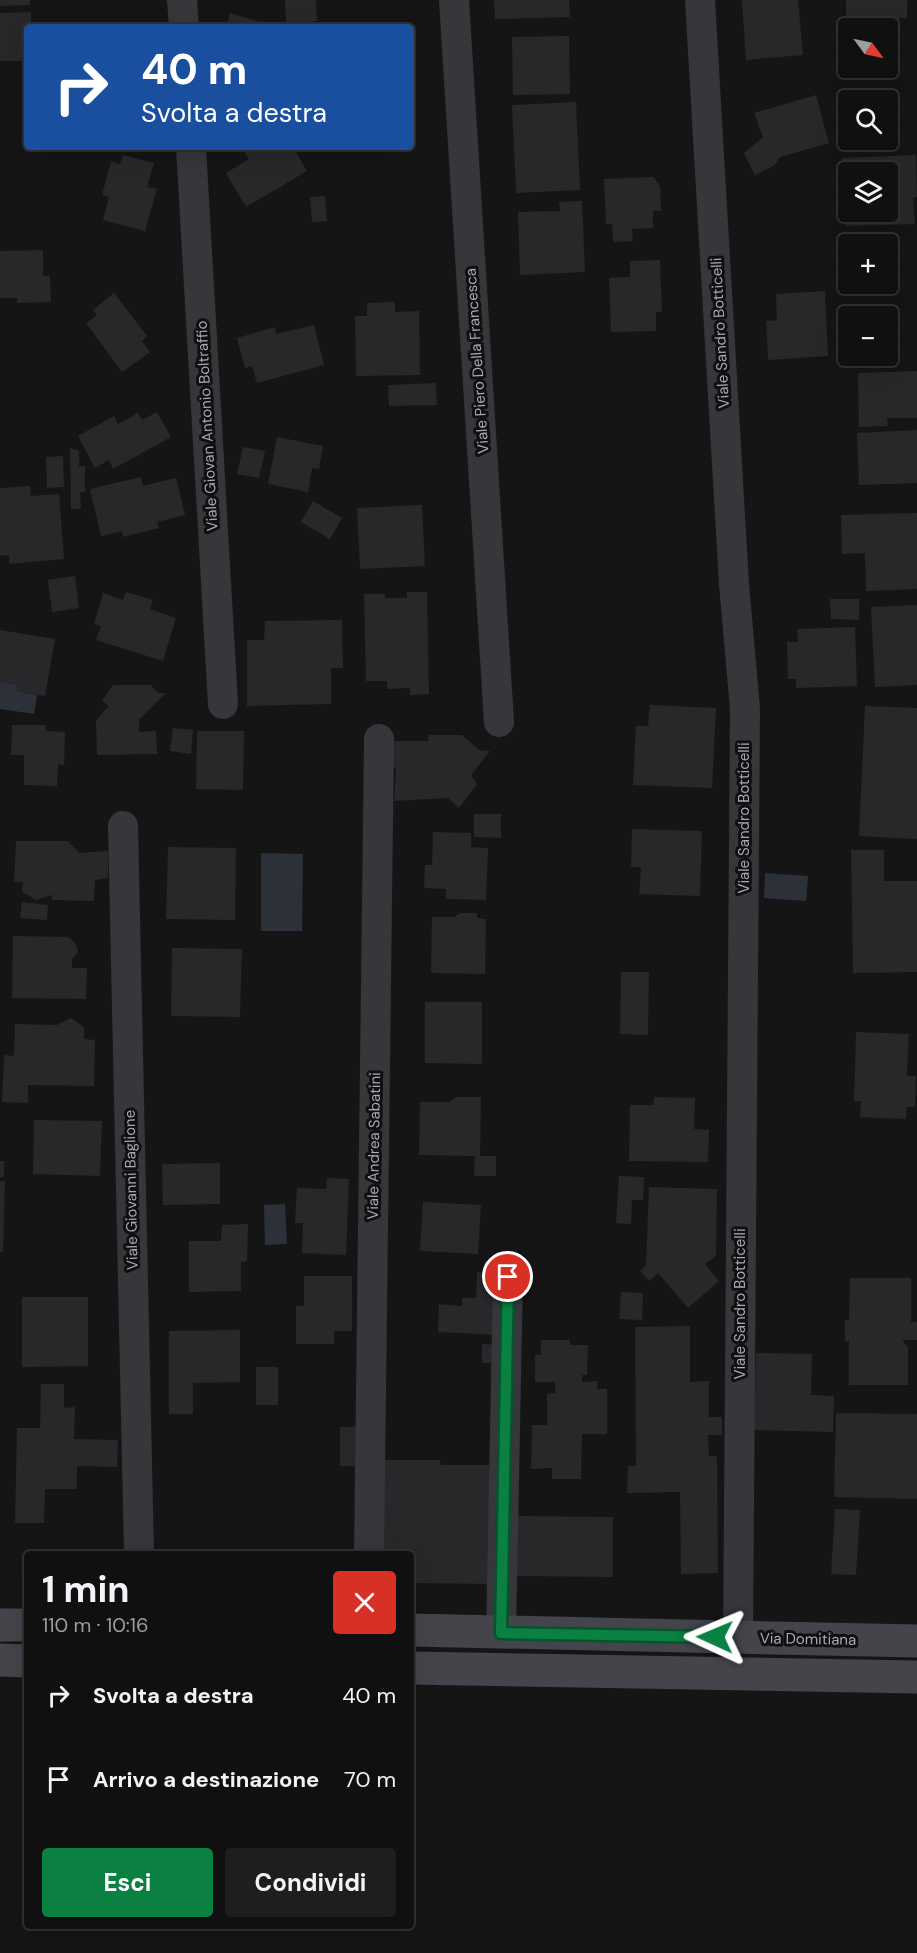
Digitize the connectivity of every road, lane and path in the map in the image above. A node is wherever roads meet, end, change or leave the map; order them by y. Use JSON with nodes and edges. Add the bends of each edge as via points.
{"nodes":[{"id":1,"x":182,"y":0,"type":"edge"},
{"id":2,"x":454,"y":0,"type":"edge"},
{"id":3,"x":700,"y":0,"type":"edge"},
{"id":4,"x":183,"y":24,"type":"edge"},
{"id":5,"x":190,"y":150,"type":"edge"},
{"id":6,"x":223,"y":704,"type":"dead end"},
{"id":7,"x":499,"y":722,"type":"dead end"},
{"id":8,"x":379,"y":739,"type":"dead end"},
{"id":9,"x":123,"y":826,"type":"dead end"},
{"id":10,"x":508,"y":1277,"type":"dead end"},
{"id":11,"x":139,"y":1551,"type":"edge"},
{"id":12,"x":369,"y":1551,"type":"edge"},
{"id":13,"x":0,"y":1625,"type":"edge"},
{"id":14,"x":24,"y":1625,"type":"edge"},
{"id":15,"x":414,"y":1630,"type":"edge"},
{"id":16,"x":501,"y":1633,"type":"junction"},
{"id":17,"x":738,"y":1638,"type":"junction"},
{"id":18,"x":917,"y":1641,"type":"edge"},
{"id":19,"x":0,"y":1660,"type":"edge"},
{"id":20,"x":24,"y":1661,"type":"edge"},
{"id":21,"x":414,"y":1668,"type":"edge"},
{"id":22,"x":917,"y":1677,"type":"edge"}],
"edges":[{"from":1,"to":4,"type":"street"},
{"from":2,"to":7,"type":"street","name":"Viale Piero Della Francesca"},
{"from":3,"to":17,"type":"street","name":"Viale Sandro Botticelli","via":[[734,585],[745,709]]},
{"from":5,"to":6,"type":"street","name":"Viale Giovan Antonio Boltraffio"},
{"from":8,"to":12,"type":"street","name":"Viale Andrea Sabatini"},
{"from":9,"to":11,"type":"street","name":"Viale Giovanni Baglione"},
{"from":10,"to":16,"type":"street"},
{"from":13,"to":14,"type":"main road"},
{"from":15,"to":16,"type":"main road","name":"Via Domitiana"},
{"from":16,"to":17,"type":"main road","name":"Via Domitiana"},
{"from":17,"to":18,"type":"main road","name":"Via Domitiana"},
{"from":19,"to":20,"type":"main road"},
{"from":21,"to":22,"type":"main road"}]}
